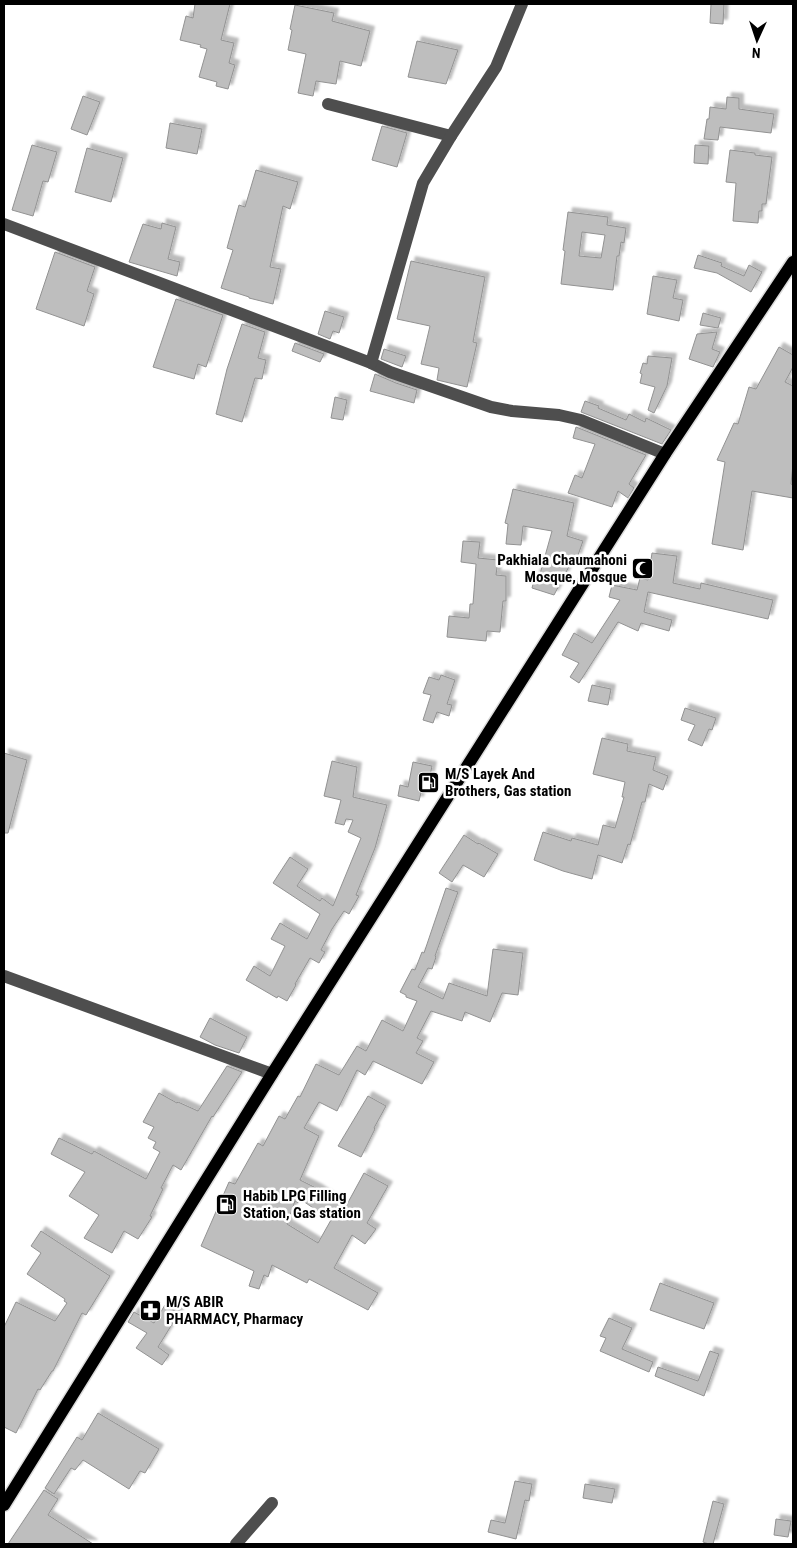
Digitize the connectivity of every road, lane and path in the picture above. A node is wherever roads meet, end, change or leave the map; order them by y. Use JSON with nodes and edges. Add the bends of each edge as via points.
{"nodes":[{"id":1,"x":522,"y":4,"type":"edge"},
{"id":2,"x":328,"y":104,"type":"dead end"},
{"id":3,"x":451,"y":136,"type":"junction"},
{"id":4,"x":4,"y":224,"type":"edge"},
{"id":5,"x":793,"y":262,"type":"edge"},
{"id":6,"x":371,"y":362,"type":"junction"},
{"id":7,"x":665,"y":454,"type":"junction"},
{"id":8,"x":4,"y":976,"type":"edge"},
{"id":9,"x":272,"y":1074,"type":"junction"},
{"id":10,"x":272,"y":1502,"type":"dead end"},
{"id":11,"x":4,"y":1505,"type":"edge"},
{"id":12,"x":236,"y":1544,"type":"edge"}],
"edges":[{"from":1,"to":3,"type":"street","via":[[496,67]]},
{"from":2,"to":3,"type":"street"},
{"from":3,"to":6,"type":"street","via":[[423,183]]},
{"from":4,"to":6,"type":"street"},
{"from":5,"to":7,"type":"main road"},
{"from":6,"to":7,"type":"street","via":[[390,372],[491,407],[581,420]]},
{"from":7,"to":9,"type":"main road"},
{"from":8,"to":9,"type":"street"},
{"from":9,"to":11,"type":"main road"},
{"from":10,"to":12,"type":"street"}]}
